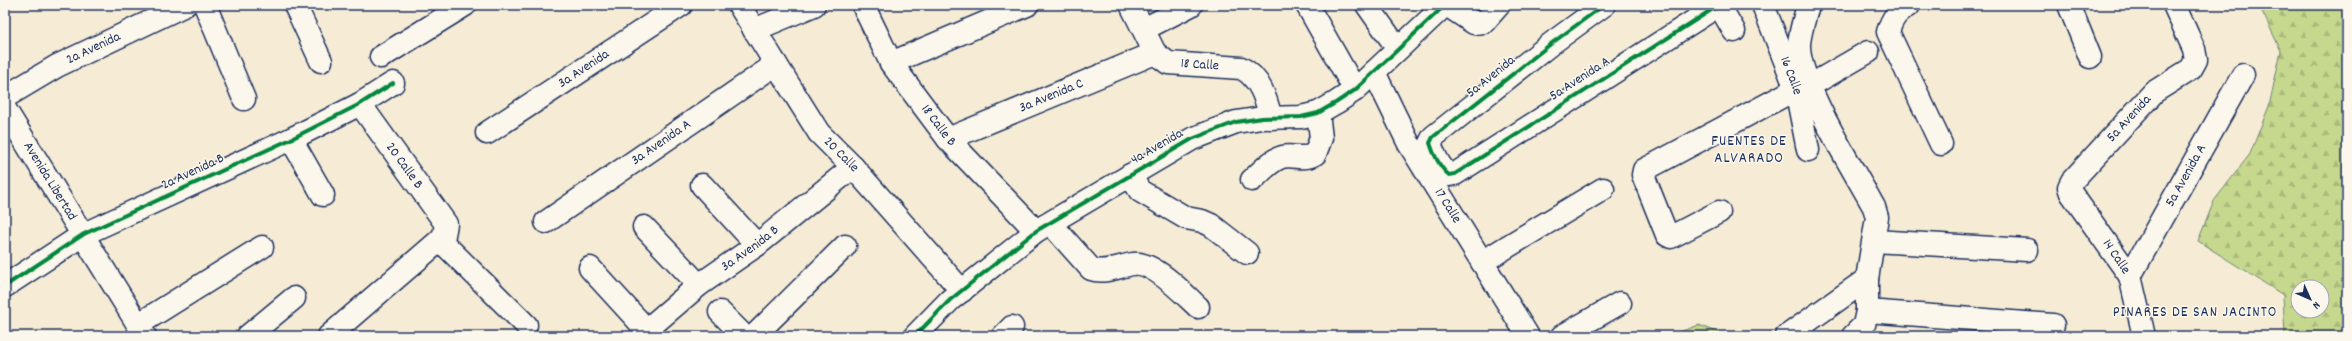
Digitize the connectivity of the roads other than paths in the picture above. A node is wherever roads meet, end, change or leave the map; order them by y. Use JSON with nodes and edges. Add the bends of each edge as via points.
{"nodes":[{"id":1,"x":186,"y":5,"type":"edge"},
{"id":2,"x":205,"y":5,"type":"edge"},
{"id":3,"x":295,"y":5,"type":"edge"},
{"id":4,"x":466,"y":5,"type":"edge"},
{"id":5,"x":681,"y":5,"type":"edge"},
{"id":6,"x":739,"y":5,"type":"edge"},
{"id":7,"x":814,"y":5,"type":"edge"},
{"id":8,"x":863,"y":5,"type":"edge"},
{"id":9,"x":1028,"y":5,"type":"edge"},
{"id":10,"x":1131,"y":5,"type":"edge"},
{"id":11,"x":1191,"y":5,"type":"edge"},
{"id":12,"x":1307,"y":5,"type":"edge"},
{"id":13,"x":1367,"y":5,"type":"edge"},
{"id":14,"x":1446,"y":5,"type":"edge"},
{"id":15,"x":1499,"y":5,"type":"edge"},
{"id":16,"x":1604,"y":5,"type":"edge"},
{"id":17,"x":1719,"y":5,"type":"edge"},
{"id":18,"x":1763,"y":5,"type":"edge"},
{"id":19,"x":1808,"y":5,"type":"edge"},
{"id":20,"x":1910,"y":5,"type":"edge"},
{"id":21,"x":2069,"y":5,"type":"edge"},
{"id":22,"x":2174,"y":5,"type":"edge"},
{"id":23,"x":1144,"y":29,"type":"junction"},
{"id":24,"x":754,"y":30,"type":"junction"},
{"id":25,"x":1734,"y":31,"type":"dead end"},
{"id":26,"x":1398,"y":49,"type":"junction"},
{"id":27,"x":1868,"y":52,"type":"dead end"},
{"id":28,"x":1155,"y":53,"type":"junction"},
{"id":29,"x":381,"y":57,"type":"dead end"},
{"id":30,"x":2090,"y":57,"type":"dead end"},
{"id":31,"x":321,"y":61,"type":"dead end"},
{"id":32,"x":891,"y":63,"type":"junction"},
{"id":33,"x":776,"y":64,"type":"junction"},
{"id":34,"x":1374,"y":72,"type":"junction"},
{"id":35,"x":2243,"y":75,"type":"dead end"},
{"id":36,"x":394,"y":83,"type":"dead end"},
{"id":37,"x":1804,"y":88,"type":"junction"},
{"id":38,"x":1355,"y":90,"type":"junction"},
{"id":39,"x":5,"y":97,"type":"edge"},
{"id":40,"x":244,"y":99,"type":"dead end"},
{"id":41,"x":360,"y":104,"type":"junction"},
{"id":42,"x":1318,"y":113,"type":"junction"},
{"id":43,"x":1271,"y":118,"type":"junction"},
{"id":44,"x":9,"y":123,"type":"edge"},
{"id":45,"x":487,"y":133,"type":"dead end"},
{"id":46,"x":291,"y":139,"type":"junction"},
{"id":47,"x":948,"y":139,"type":"junction"},
{"id":48,"x":1941,"y":144,"type":"dead end"},
{"id":49,"x":1808,"y":150,"type":"dead end"},
{"id":50,"x":853,"y":167,"type":"junction"},
{"id":51,"x":1455,"y":174,"type":"joint"},
{"id":52,"x":1130,"y":175,"type":"junction"},
{"id":53,"x":1252,"y":180,"type":"dead end"},
{"id":54,"x":702,"y":185,"type":"dead end"},
{"id":55,"x":2069,"y":187,"type":"joint"},
{"id":56,"x":1603,"y":189,"type":"dead end"},
{"id":57,"x":323,"y":195,"type":"dead end"},
{"id":58,"x":1719,"y":212,"type":"dead end"},
{"id":59,"x":546,"y":222,"type":"dead end"},
{"id":60,"x":644,"y":227,"type":"dead end"},
{"id":61,"x":1043,"y":228,"type":"junction"},
{"id":62,"x":84,"y":234,"type":"junction"},
{"id":63,"x":443,"y":235,"type":"junction"},
{"id":64,"x":1874,"y":241,"type":"junction"},
{"id":65,"x":756,"y":245,"type":"junction"},
{"id":66,"x":845,"y":246,"type":"dead end"},
{"id":67,"x":262,"y":247,"type":"dead end"},
{"id":68,"x":2027,"y":250,"type":"dead end"},
{"id":69,"x":1248,"y":253,"type":"dead end"},
{"id":70,"x":1482,"y":262,"type":"junction"},
{"id":71,"x":590,"y":268,"type":"dead end"},
{"id":72,"x":2130,"y":276,"type":"junction"},
{"id":73,"x":1867,"y":279,"type":"junction"},
{"id":74,"x":699,"y":285,"type":"junction"},
{"id":75,"x":5,"y":286,"type":"edge"},
{"id":76,"x":962,"y":291,"type":"junction"},
{"id":77,"x":294,"y":298,"type":"dead end"},
{"id":78,"x":1620,"y":303,"type":"dead end"},
{"id":79,"x":1198,"y":306,"type":"dead end"},
{"id":80,"x":1867,"y":311,"type":"junction"},
{"id":81,"x":720,"y":312,"type":"dead end"},
{"id":82,"x":526,"y":324,"type":"dead end"},
{"id":83,"x":2053,"y":325,"type":"dead end"},
{"id":84,"x":142,"y":330,"type":"edge"},
{"id":85,"x":248,"y":336,"type":"edge"},
{"id":86,"x":329,"y":336,"type":"edge"},
{"id":87,"x":744,"y":336,"type":"edge"},
{"id":88,"x":754,"y":336,"type":"edge"},
{"id":89,"x":915,"y":336,"type":"edge"},
{"id":90,"x":1528,"y":336,"type":"edge"},
{"id":91,"x":1562,"y":336,"type":"edge"},
{"id":92,"x":1787,"y":336,"type":"edge"},
{"id":93,"x":1853,"y":336,"type":"edge"},
{"id":94,"x":2144,"y":336,"type":"edge"}],
"edges":[{"from":1,"to":39,"type":"street","name":"2a Avenida","via":[[57,66]]},
{"from":2,"to":40,"type":"street"},
{"from":3,"to":31,"type":"street"},
{"from":4,"to":29,"type":"street"},
{"from":5,"to":45,"type":"street","name":"3a Avenida"},
{"from":6,"to":24,"type":"street","name":"20 Calle"},
{"from":7,"to":24,"type":"street"},
{"from":8,"to":32,"type":"street","name":"18 Calle B"},
{"from":9,"to":32,"type":"street"},
{"from":10,"to":23,"type":"street"},
{"from":11,"to":23,"type":"street"},
{"from":12,"to":38,"type":"street"},
{"from":13,"to":26,"type":"street"},
{"from":14,"to":15,"type":"street","via":[[1474,23],[1484,22]]},
{"from":14,"to":26,"type":"street","name":"4a Avenida"},
{"from":16,"to":51,"type":"street","name":"5a Avenida","via":[[1552,42],[1433,137],[1430,143],[1432,149],[1445,171],[1449,175]]},
{"from":17,"to":25,"type":"street"},
{"from":17,"to":51,"type":"street","name":"5a Avenida A"},
{"from":18,"to":37,"type":"street","name":"16 Calle"},
{"from":19,"to":37,"type":"street","via":[[1799,44]]},
{"from":20,"to":48,"type":"street","via":[[1898,11],[1888,32]]},
{"from":21,"to":30,"type":"street"},
{"from":22,"to":55,"type":"street","name":"5a Avenida","via":[[2194,49],[2196,60],[2191,69],[2154,92]]},
{"from":23,"to":28,"type":"street"},
{"from":24,"to":33,"type":"street","name":"20 Calle"},
{"from":26,"to":34,"type":"street","name":"4a Avenida"},
{"from":27,"to":37,"type":"street"},
{"from":28,"to":43,"type":"street","name":"18 Calle","via":[[1168,63],[1241,68],[1250,72],[1266,100]]},
{"from":28,"to":47,"type":"street","name":"3a Avenida C"},
{"from":32,"to":47,"type":"street","name":"18 Calle B"},
{"from":33,"to":50,"type":"street","name":"20 Calle","via":[[819,133]]},
{"from":33,"to":59,"type":"street","name":"3a Avenida A"},
{"from":34,"to":38,"type":"street","name":"4a Avenida"},
{"from":34,"to":70,"type":"street","name":"17 Calle","via":[[1409,144]]},
{"from":35,"to":72,"type":"street","name":"5a Avenida A"},
{"from":36,"to":41,"type":"street","name":"2a Avenida B"},
{"from":37,"to":49,"type":"street","name":"16 Calle"},
{"from":37,"to":58,"type":"street","via":[[1644,170],[1643,175],[1667,235],[1671,237]]},
{"from":37,"to":64,"type":"street","via":[[1816,100],[1874,207],[1877,217]]},
{"from":38,"to":42,"type":"street","name":"4a Avenida"},
{"from":41,"to":46,"type":"street","name":"2a Avenida B"},
{"from":41,"to":63,"type":"street","name":"20 Calle B","via":[[446,224]]},
{"from":42,"to":43,"type":"street","name":"4a Avenida","via":[[1301,117]]},
{"from":42,"to":53,"type":"street","via":[[1321,138],[1315,154],[1308,158],[1282,157]]},
{"from":43,"to":52,"type":"street","name":"4a Avenida","via":[[1236,122],[1192,140]]},
{"from":44,"to":62,"type":"street","name":"Avenida Libertad"},
{"from":46,"to":57,"type":"street"},
{"from":46,"to":62,"type":"street","name":"2a Avenida B"},
{"from":47,"to":61,"type":"street","name":"18 Calle B"},
{"from":50,"to":65,"type":"street","name":"3a Avenida B"},
{"from":50,"to":76,"type":"street","name":"20 Calle"},
{"from":52,"to":61,"type":"street","name":"4a Avenida"},
{"from":52,"to":69,"type":"street","via":[[1140,190],[1186,218],[1212,225]]},
{"from":54,"to":65,"type":"street"},
{"from":55,"to":72,"type":"street","name":"14 Calle"},
{"from":56,"to":70,"type":"street"},
{"from":60,"to":74,"type":"street"},
{"from":61,"to":76,"type":"street","name":"4a Avenida"},
{"from":61,"to":79,"type":"street","name":"18 Calle B","via":[[1091,269],[1098,271],[1135,263],[1146,265]]},
{"from":62,"to":75,"type":"street","name":"2a Avenida B"},
{"from":62,"to":84,"type":"street","name":"Avenida Libertad"},
{"from":63,"to":82,"type":"street","name":"20 Calle B"},
{"from":63,"to":86,"type":"street"},
{"from":64,"to":68,"type":"street"},
{"from":64,"to":73,"type":"street"},
{"from":65,"to":74,"type":"street","name":"3a Avenida B"},
{"from":66,"to":88,"type":"street"},
{"from":67,"to":84,"type":"street"},
{"from":70,"to":90,"type":"street","name":"17 Calle"},
{"from":71,"to":74,"type":"street","name":"3a Avenida B","via":[[647,328]]},
{"from":72,"to":94,"type":"street","name":"14 Calle"},
{"from":73,"to":80,"type":"street"},
{"from":73,"to":92,"type":"street"},
{"from":76,"to":89,"type":"street","name":"4a Avenida"},
{"from":77,"to":85,"type":"street"},
{"from":78,"to":91,"type":"street"},
{"from":80,"to":83,"type":"street"},
{"from":80,"to":93,"type":"street","via":[[1864,325]]},
{"from":81,"to":87,"type":"street"}]}
